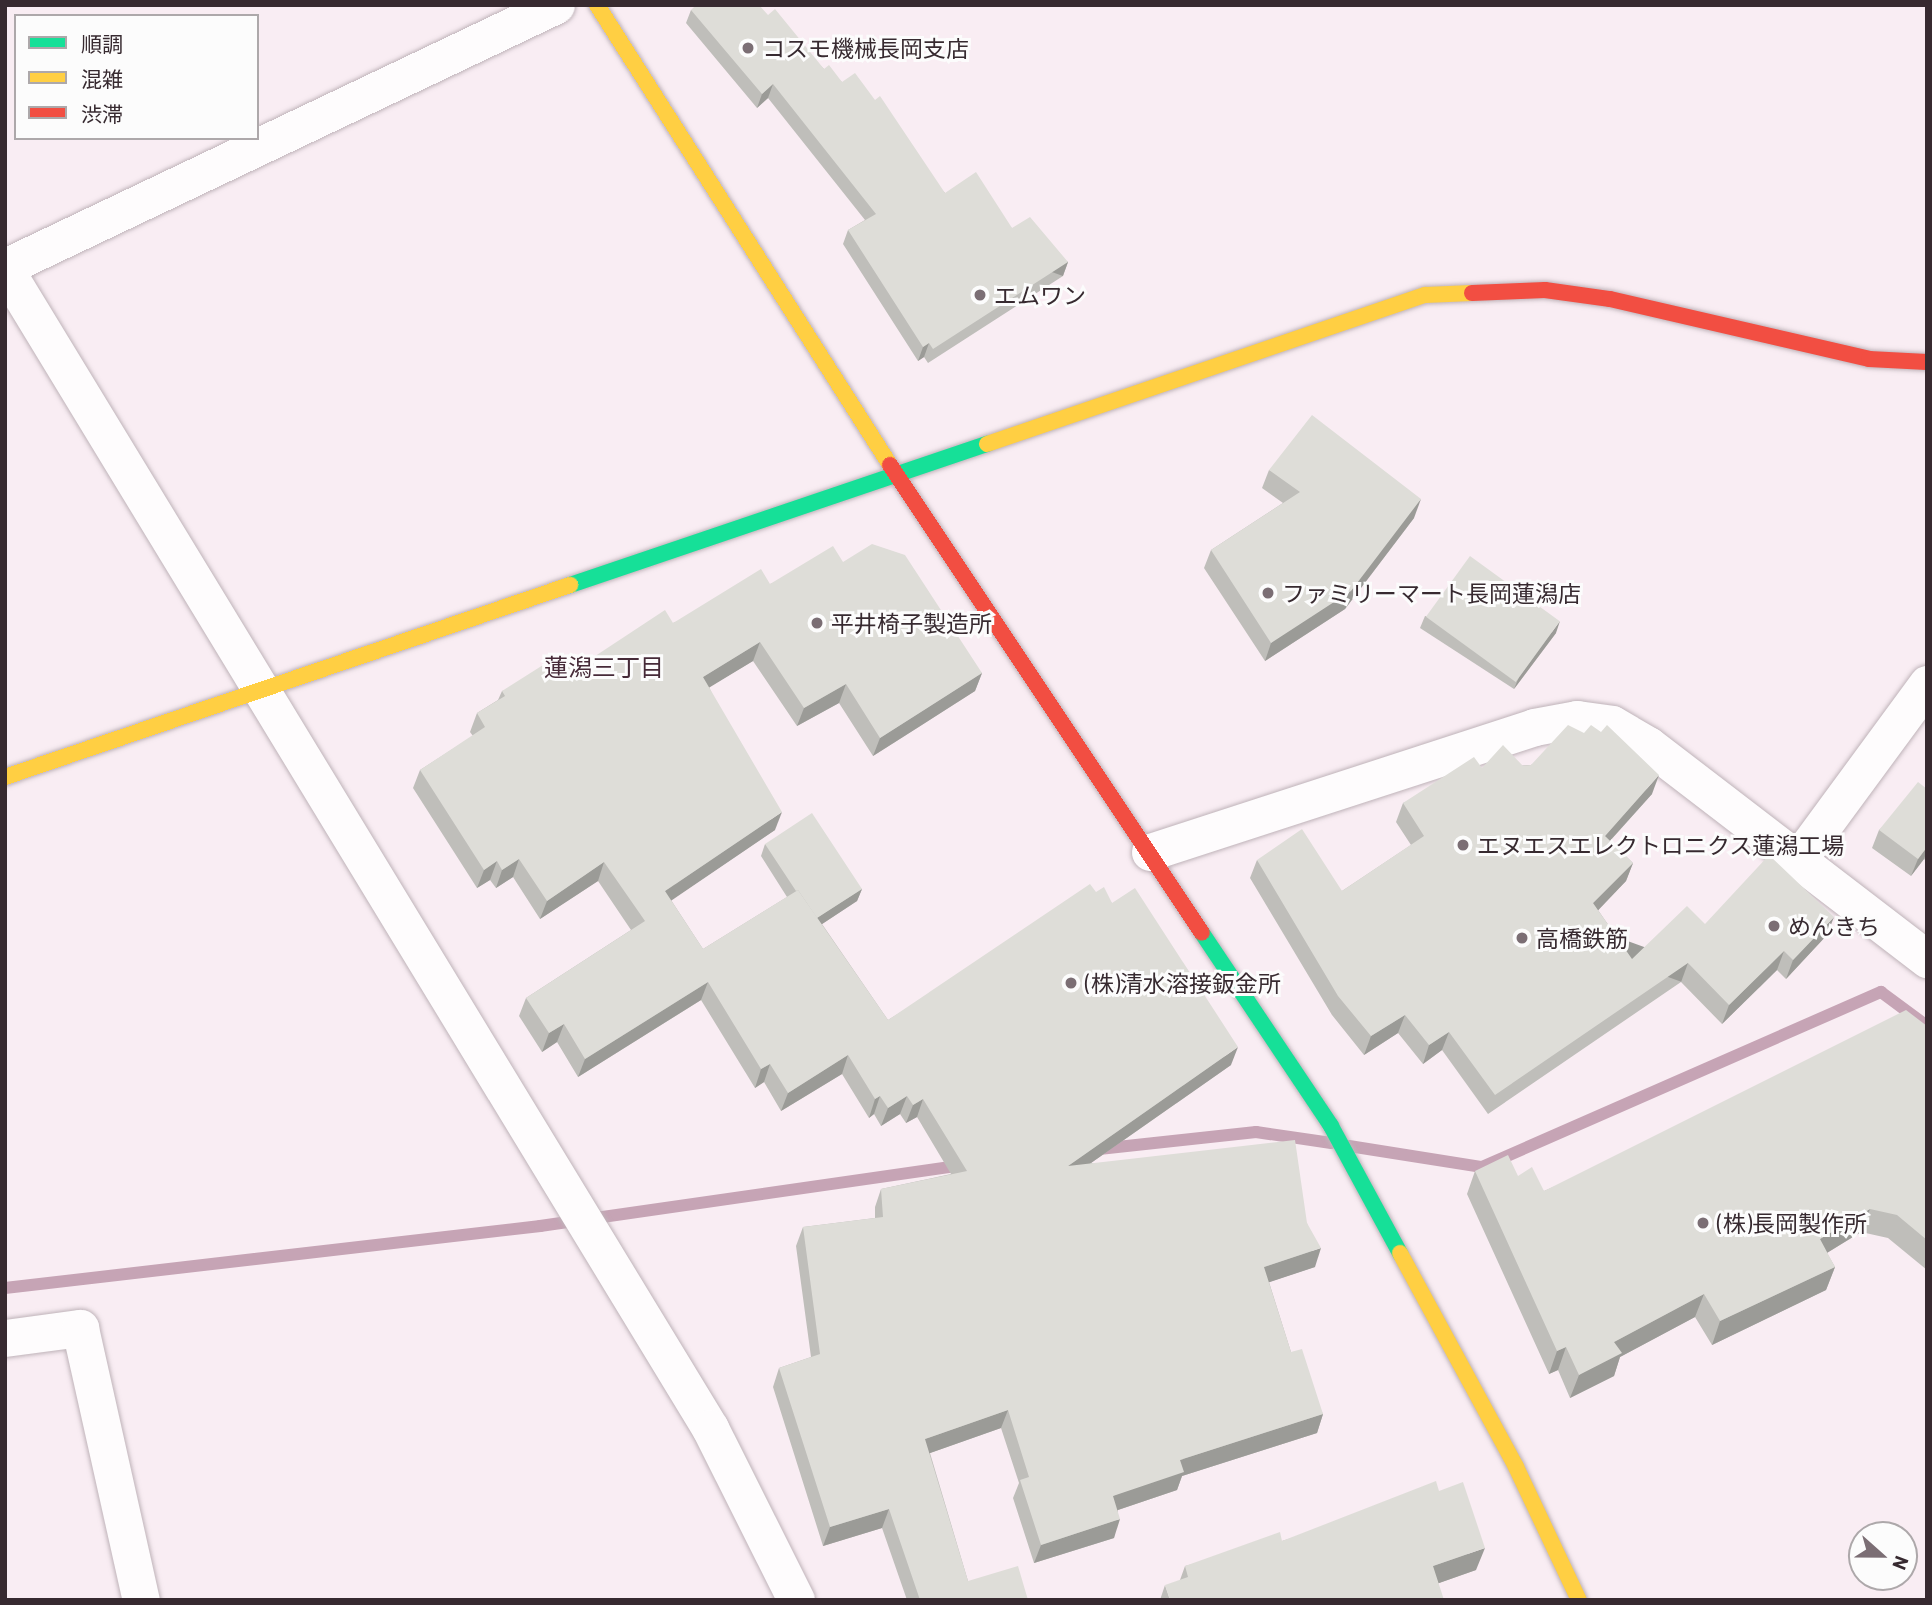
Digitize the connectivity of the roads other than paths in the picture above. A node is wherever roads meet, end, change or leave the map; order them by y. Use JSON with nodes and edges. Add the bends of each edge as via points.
{"nodes":[{"id":1,"x":556,"y":5,"type":"edge"},
{"id":2,"x":597,"y":5,"type":"edge"},
{"id":3,"x":5,"y":268,"type":"edge"},
{"id":4,"x":1927,"y":362,"type":"edge"},
{"id":5,"x":894,"y":471,"type":"junction"},
{"id":6,"x":1927,"y":684,"type":"edge"},
{"id":7,"x":259,"y":693,"type":"junction"},
{"id":8,"x":5,"y":777,"type":"edge"},
{"id":9,"x":1150,"y":852,"type":"junction"},
{"id":10,"x":1797,"y":861,"type":"junction"},
{"id":11,"x":1927,"y":959,"type":"edge"},
{"id":12,"x":5,"y":1338,"type":"edge"},
{"id":13,"x":141,"y":1600,"type":"edge"},
{"id":14,"x":796,"y":1600,"type":"edge"},
{"id":15,"x":1579,"y":1600,"type":"edge"}],
"edges":[{"from":1,"to":3,"type":"street"},
{"from":2,"to":5,"type":"street"},
{"from":3,"to":7,"type":"street"},
{"from":4,"to":5,"type":"street","via":[[1869,359],[1545,290],[1425,295]]},
{"from":5,"to":7,"type":"street"},
{"from":5,"to":9,"type":"street"},
{"from":6,"to":10,"type":"street"},
{"from":7,"to":8,"type":"street"},
{"from":7,"to":14,"type":"street","via":[[710,1428]]},
{"from":9,"to":10,"type":"street","via":[[1534,727],[1577,719],[1612,724],[1648,745]]},
{"from":9,"to":15,"type":"street","via":[[1331,1126],[1516,1467]]},
{"from":10,"to":11,"type":"street"},
{"from":12,"to":13,"type":"street","via":[[80,1328]]}]}
